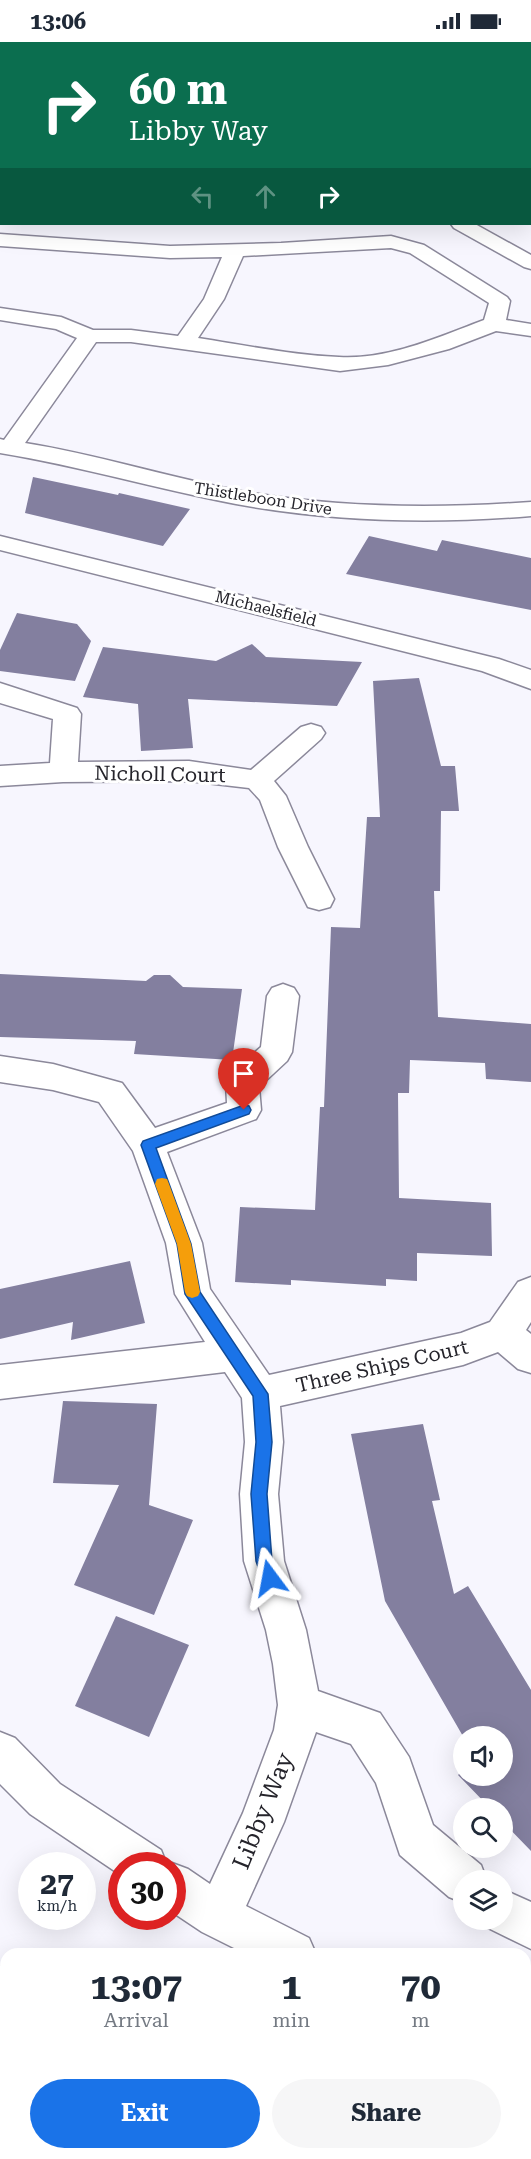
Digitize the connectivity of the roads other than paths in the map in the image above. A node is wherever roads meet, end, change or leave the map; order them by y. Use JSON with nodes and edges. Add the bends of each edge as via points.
{"nodes":[{"id":1,"x":463,"y":225,"type":"edge"},
{"id":2,"x":0,"y":240,"type":"edge"},
{"id":3,"x":235,"y":250,"type":"junction"},
{"id":4,"x":531,"y":263,"type":"edge"},
{"id":5,"x":0,"y":314,"type":"edge"},
{"id":6,"x":494,"y":324,"type":"junction"},
{"id":7,"x":531,"y":330,"type":"edge"},
{"id":8,"x":90,"y":336,"type":"junction"},
{"id":9,"x":184,"y":343,"type":"junction"},
{"id":10,"x":5,"y":446,"type":"edge"},
{"id":11,"x":531,"y":509,"type":"edge"},
{"id":12,"x":0,"y":543,"type":"edge"},
{"id":13,"x":531,"y":680,"type":"edge"},
{"id":14,"x":0,"y":692,"type":"edge"},
{"id":15,"x":311,"y":733,"type":"dead end"},
{"id":16,"x":63,"y":772,"type":"junction"},
{"id":17,"x":0,"y":776,"type":"edge"},
{"id":18,"x":257,"y":780,"type":"junction"},
{"id":19,"x":319,"y":899,"type":"dead end"},
{"id":20,"x":283,"y":996,"type":"dead end"},
{"id":21,"x":0,"y":1069,"type":"edge"},
{"id":22,"x":148,"y":1145,"type":"junction"},
{"id":23,"x":531,"y":1293,"type":"edge"},
{"id":24,"x":503,"y":1333,"type":"junction"},
{"id":25,"x":233,"y":1354,"type":"junction"},
{"id":26,"x":531,"y":1357,"type":"edge"},
{"id":27,"x":0,"y":1382,"type":"edge"},
{"id":28,"x":260,"y":1394,"type":"junction"},
{"id":29,"x":299,"y":1705,"type":"junction"},
{"id":30,"x":0,"y":1753,"type":"edge"},
{"id":31,"x":124,"y":1852,"type":"edge"},
{"id":32,"x":453,"y":1871,"type":"edge"},
{"id":33,"x":186,"y":1894,"type":"edge"},
{"id":34,"x":218,"y":1916,"type":"junction"},
{"id":35,"x":513,"y":1917,"type":"edge"},
{"id":36,"x":531,"y":1926,"type":"edge"},
{"id":37,"x":281,"y":1948,"type":"edge"}],
"edges":[{"from":1,"to":4,"type":"street"},
{"from":2,"to":3,"type":"street","via":[[170,252]]},
{"from":3,"to":6,"type":"street","via":[[391,242],[417,249],[500,302]]},
{"from":3,"to":9,"type":"street","via":[[214,299]]},
{"from":5,"to":8,"type":"street","via":[[61,323]]},
{"from":6,"to":7,"type":"street"},
{"from":6,"to":9,"type":"street","via":[[441,344],[340,364]]},
{"from":8,"to":9,"type":"street"},
{"from":8,"to":10,"type":"street"},
{"from":10,"to":11,"type":"street","name":"Thistleboon Drive","via":[[237,497],[350,512],[492,513]]},
{"from":12,"to":13,"type":"street","name":"Michaelsfield","via":[[479,662]]},
{"from":14,"to":16,"type":"street","via":[[68,714]]},
{"from":15,"to":18,"type":"street"},
{"from":16,"to":17,"type":"street","name":"Nicholl Court"},
{"from":16,"to":18,"type":"street","name":"Nicholl Court","via":[[189,771]]},
{"from":18,"to":19,"type":"street","via":[[272,796]]},
{"from":20,"to":22,"type":"street","via":[[276,1052],[242,1083],[244,1110]]},
{"from":21,"to":22,"type":"street","name":"Libby Way","via":[[53,1077],[110,1092]]},
{"from":22,"to":25,"type":"street","name":"Libby Way","via":[[184,1244],[193,1294]]},
{"from":23,"to":24,"type":"street"},
{"from":24,"to":26,"type":"street"},
{"from":24,"to":28,"type":"street","name":"Three Ships Court","via":[[463,1349]]},
{"from":25,"to":27,"type":"street"},
{"from":25,"to":28,"type":"street","name":"Libby Way"},
{"from":28,"to":29,"type":"street","name":"Libby Way","via":[[264,1442],[259,1494],[264,1561],[286,1630]]},
{"from":29,"to":32,"type":"street","via":[[365,1728],[394,1772],[416,1839]]},
{"from":29,"to":34,"type":"street","name":"Libby Way","via":[[295,1730],[262,1821]]},
{"from":30,"to":31,"type":"street","via":[[45,1799]]},
{"from":33,"to":34,"type":"street"},
{"from":34,"to":37,"type":"street"},
{"from":35,"to":36,"type":"street"}]}
